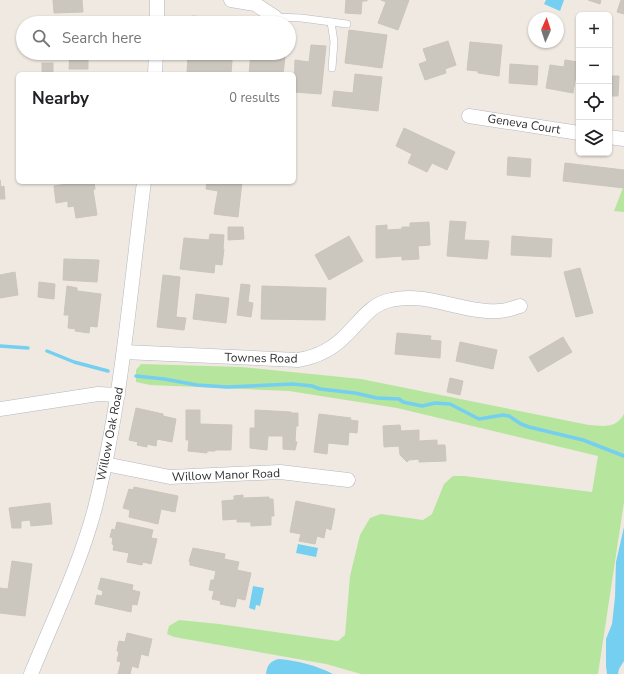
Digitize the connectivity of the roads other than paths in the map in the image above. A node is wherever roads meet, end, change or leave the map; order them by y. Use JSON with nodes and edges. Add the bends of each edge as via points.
{"nodes":[{"id":1,"x":157,"y":0,"type":"edge"},
{"id":2,"x":231,"y":0,"type":"edge"},
{"id":3,"x":157,"y":16,"type":"edge"},
{"id":4,"x":273,"y":16,"type":"edge"},
{"id":5,"x":296,"y":18,"type":"edge"},
{"id":6,"x":331,"y":22,"type":"junction"},
{"id":7,"x":347,"y":24,"type":"dead end"},
{"id":8,"x":156,"y":60,"type":"edge"},
{"id":9,"x":332,"y":68,"type":"dead end"},
{"id":10,"x":155,"y":72,"type":"edge"},
{"id":11,"x":469,"y":116,"type":"dead end"},
{"id":12,"x":576,"y":133,"type":"edge"},
{"id":13,"x":612,"y":137,"type":"edge"},
{"id":14,"x":624,"y":139,"type":"edge"},
{"id":15,"x":144,"y":184,"type":"edge"},
{"id":16,"x":520,"y":306,"type":"dead end"},
{"id":17,"x":124,"y":352,"type":"junction"},
{"id":18,"x":118,"y":395,"type":"junction"},
{"id":19,"x":0,"y":409,"type":"edge"},
{"id":20,"x":105,"y":464,"type":"junction"},
{"id":21,"x":348,"y":480,"type":"dead end"},
{"id":22,"x":31,"y":674,"type":"edge"}],
"edges":[{"from":1,"to":3,"type":"street"},
{"from":2,"to":4,"type":"street","via":[[255,4]]},
{"from":5,"to":6,"type":"lane"},
{"from":6,"to":7,"type":"lane"},
{"from":6,"to":9,"type":"lane","via":[[334,42]]},
{"from":8,"to":10,"type":"street"},
{"from":11,"to":12,"type":"street","name":"Geneva Court"},
{"from":13,"to":14,"type":"street"},
{"from":15,"to":17,"type":"street","name":"Willow Oak Road"},
{"from":16,"to":17,"type":"street","name":"Townes Road","via":[[489,312],[423,298],[389,300],[370,309],[335,346],[307,359]]},
{"from":17,"to":18,"type":"street","name":"Willow Oak Road"},
{"from":18,"to":19,"type":"street","via":[[98,394]]},
{"from":18,"to":20,"type":"street","name":"Willow Oak Road"},
{"from":20,"to":21,"type":"street","name":"Willow Manor Road","via":[[170,477],[280,472]]},
{"from":20,"to":22,"type":"street","name":"Willow Oak Road","via":[[84,544]]}]}
